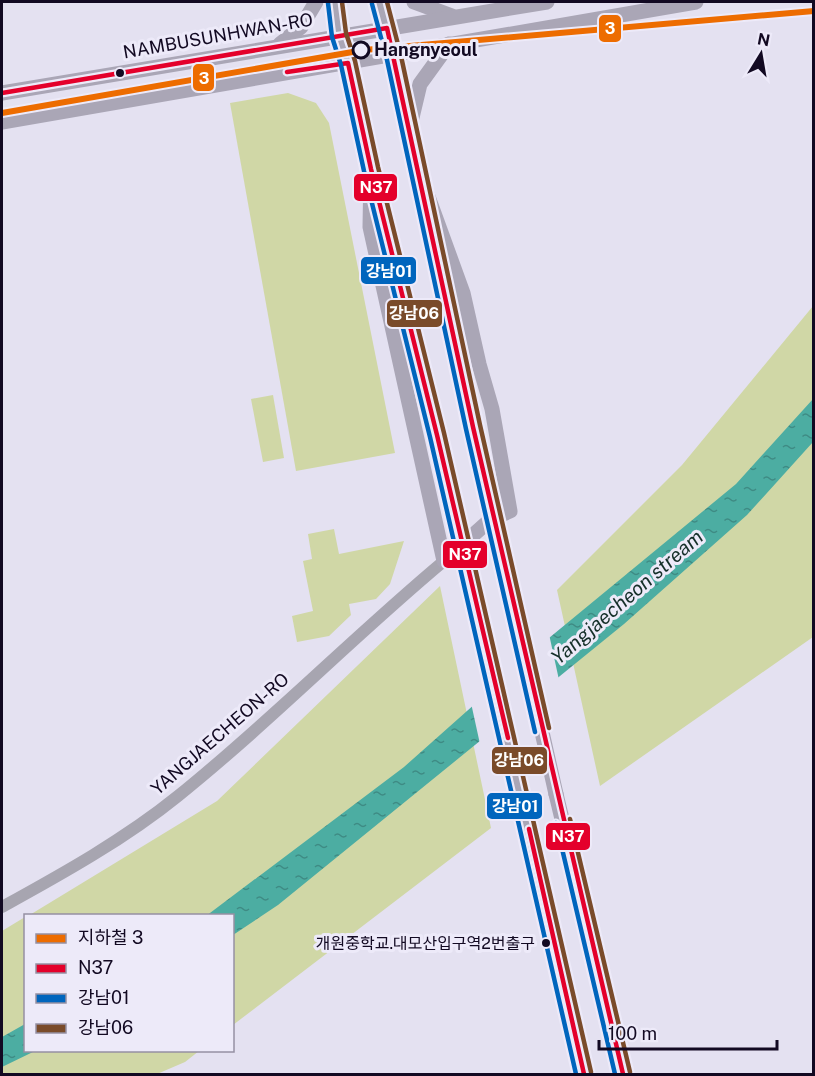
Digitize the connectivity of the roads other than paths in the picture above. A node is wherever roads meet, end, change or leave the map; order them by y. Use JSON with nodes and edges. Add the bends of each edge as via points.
{"nodes":[{"id":1,"x":316,"y":2,"type":"edge"},
{"id":2,"x":335,"y":2,"type":"edge"},
{"id":3,"x":379,"y":2,"type":"edge"},
{"id":4,"x":414,"y":2,"type":"edge"},
{"id":5,"x":547,"y":2,"type":"edge"},
{"id":6,"x":696,"y":2,"type":"edge"},
{"id":7,"x":455,"y":17,"type":"junction"},
{"id":8,"x":387,"y":28,"type":"junction"},
{"id":9,"x":339,"y":35,"type":"junction"},
{"id":10,"x":449,"y":44,"type":"junction"},
{"id":11,"x":278,"y":46,"type":"junction"},
{"id":12,"x":393,"y":54,"type":"junction"},
{"id":13,"x":348,"y":63,"type":"junction"},
{"id":14,"x":2,"y":93,"type":"edge"},
{"id":15,"x":2,"y":122,"type":"edge"},
{"id":16,"x":409,"y":132,"type":"junction"},
{"id":17,"x":371,"y":168,"type":"junction"},
{"id":18,"x":418,"y":168,"type":"junction"},
{"id":19,"x":444,"y":561,"type":"junction"},
{"id":20,"x":2,"y":907,"type":"edge"},
{"id":21,"x":618,"y":1054,"type":"junction"},
{"id":22,"x":584,"y":1074,"type":"edge"},
{"id":23,"x":623,"y":1074,"type":"edge"},
{"id":24,"x":631,"y":1074,"type":"edge"}],
"edges":[{"from":1,"to":11,"type":"main road","via":[[301,27]]},
{"from":2,"to":9,"type":"main road"},
{"from":3,"to":8,"type":"main road"},
{"from":4,"to":7,"type":"main road"},
{"from":5,"to":7,"type":"main road","name":"NAMBUSUNHWAN-RO"},
{"from":6,"to":10,"type":"main road"},
{"from":7,"to":8,"type":"main road","name":"NAMBUSUNHWAN-RO"},
{"from":8,"to":9,"type":"main road","name":"NAMBUSUNHWAN-RO"},
{"from":8,"to":12,"type":"main road"},
{"from":9,"to":11,"type":"main road","name":"NAMBUSUNHWAN-RO"},
{"from":9,"to":13,"type":"main road"},
{"from":10,"to":12,"type":"main road"},
{"from":10,"to":16,"type":"main road","via":[[420,84]]},
{"from":11,"to":14,"type":"main road","name":"NAMBUSUNHWAN-RO"},
{"from":12,"to":13,"type":"main road"},
{"from":12,"to":16,"type":"main road"},
{"from":13,"to":15,"type":"main road"},
{"from":13,"to":17,"type":"main road"},
{"from":16,"to":18,"type":"main road"},
{"from":17,"to":19,"type":"main road","via":[[369,227]]},
{"from":17,"to":22,"type":"main road","bridge":true,"via":[[437,435]]},
{"from":18,"to":19,"type":"main road","via":[[463,293],[492,409],[510,511],[490,520]]},
{"from":18,"to":21,"type":"main road","bridge":true,"via":[[472,427]]},
{"from":19,"to":20,"type":"street","name":"YANGJAECHEON-RO","via":[[177,797],[118,839]]},
{"from":21,"to":23,"type":"main road"},
{"from":21,"to":24,"type":"street"}]}
